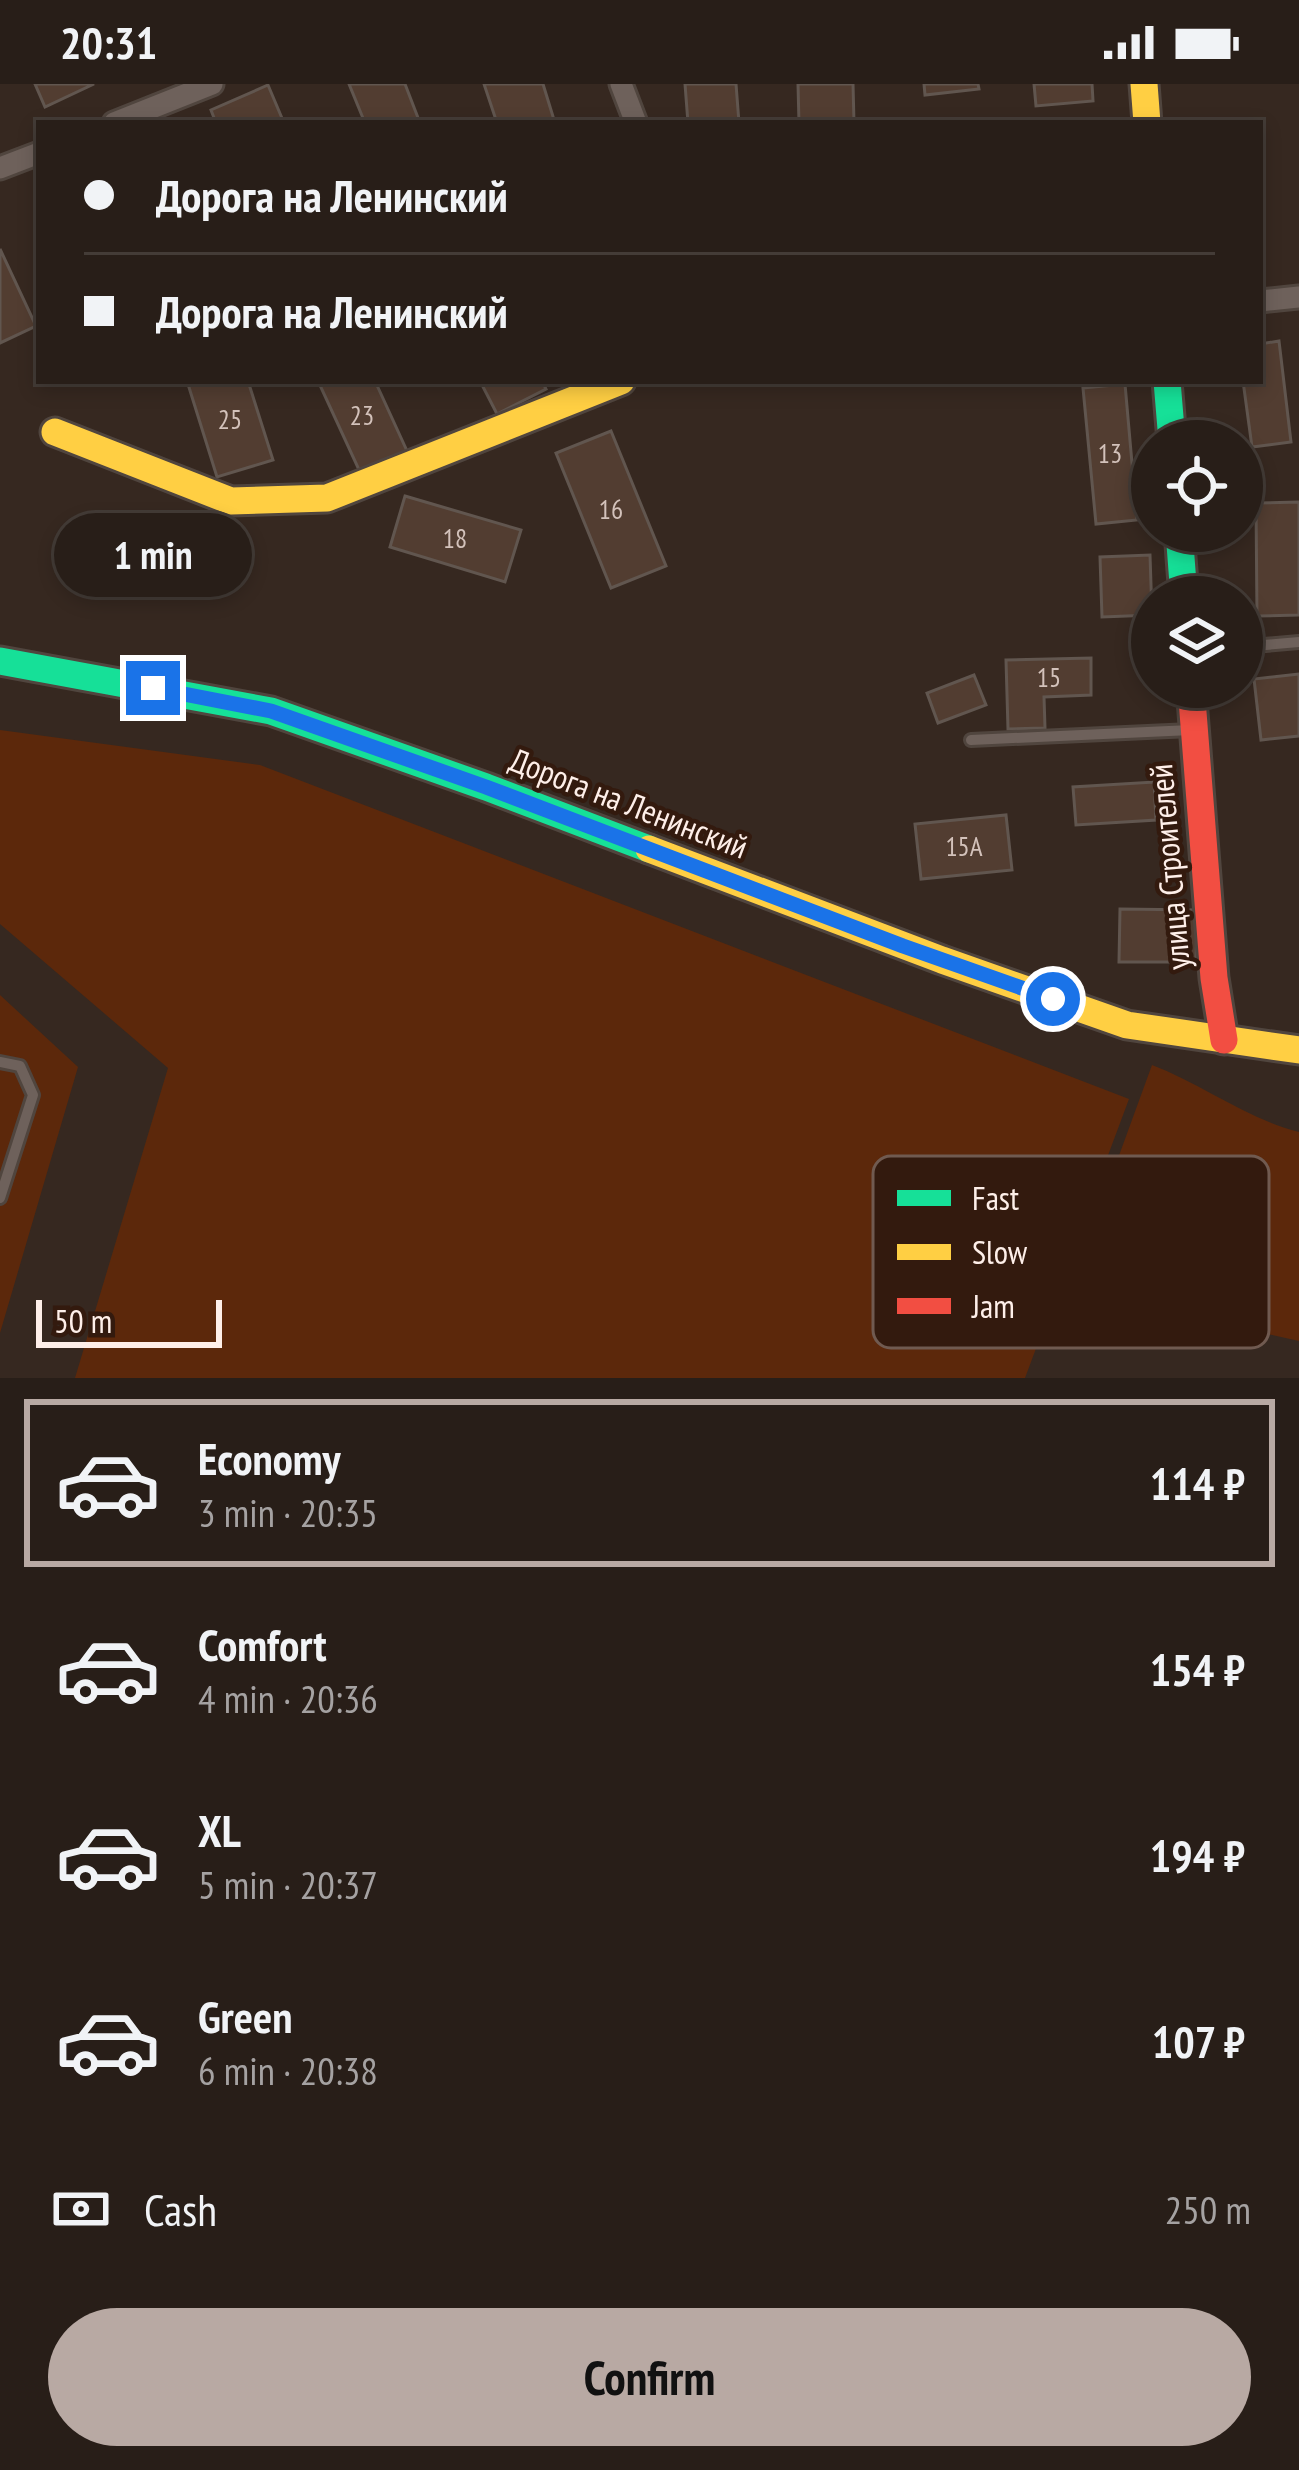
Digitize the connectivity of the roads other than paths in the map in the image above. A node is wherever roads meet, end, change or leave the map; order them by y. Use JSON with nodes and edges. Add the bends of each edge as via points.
{"nodes":[{"id":1,"x":212,"y":84,"type":"edge"},
{"id":2,"x":621,"y":84,"type":"edge"},
{"id":3,"x":1144,"y":84,"type":"edge"},
{"id":4,"x":122,"y":120,"type":"edge"},
{"id":5,"x":635,"y":120,"type":"edge"},
{"id":6,"x":1147,"y":120,"type":"edge"},
{"id":7,"x":36,"y":154,"type":"edge"},
{"id":8,"x":0,"y":169,"type":"edge"},
{"id":9,"x":1299,"y":298,"type":"edge"},
{"id":10,"x":1263,"y":301,"type":"edge"},
{"id":11,"x":613,"y":384,"type":"edge"},
{"id":12,"x":1167,"y":384,"type":"edge"},
{"id":13,"x":1170,"y":420,"type":"edge"},
{"id":14,"x":55,"y":432,"type":"dead end"},
{"id":15,"x":1299,"y":643,"type":"edge"},
{"id":16,"x":1263,"y":646,"type":"edge"},
{"id":17,"x":0,"y":661,"type":"edge"},
{"id":18,"x":1193,"y":708,"type":"edge"},
{"id":19,"x":1195,"y":730,"type":"junction"},
{"id":20,"x":971,"y":740,"type":"dead end"},
{"id":21,"x":1224,"y":1040,"type":"junction"},
{"id":22,"x":1299,"y":1050,"type":"edge"},
{"id":23,"x":0,"y":1062,"type":"edge"},
{"id":24,"x":0,"y":1198,"type":"edge"}],
"edges":[{"from":1,"to":4,"type":"street"},
{"from":2,"to":5,"type":"street"},
{"from":3,"to":6,"type":"street"},
{"from":7,"to":8,"type":"street"},
{"from":9,"to":10,"type":"street"},
{"from":11,"to":14,"type":"street","via":[[328,498],[231,501]]},
{"from":12,"to":13,"type":"street"},
{"from":15,"to":16,"type":"lane"},
{"from":17,"to":21,"type":"street","name":"Дорога на Ленинский","via":[[271,711],[1127,1025]]},
{"from":18,"to":19,"type":"street","name":"улица Строителей"},
{"from":19,"to":20,"type":"lane"},
{"from":19,"to":21,"type":"street","name":"улица Строителей"},
{"from":21,"to":22,"type":"street","name":"Дорога на Ленинский"},
{"from":23,"to":24,"type":"lane","via":[[20,1066],[33,1094]]}]}
